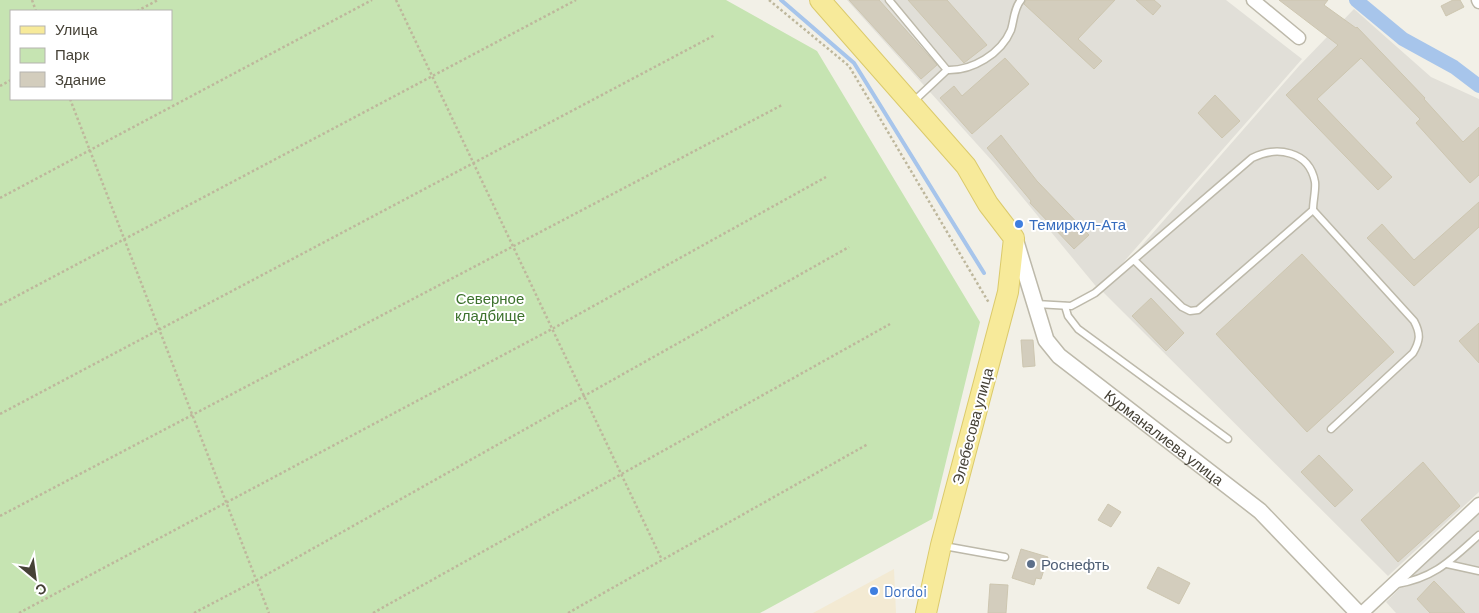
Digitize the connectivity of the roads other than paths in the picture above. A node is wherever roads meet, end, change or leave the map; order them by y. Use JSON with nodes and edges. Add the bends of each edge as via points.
{"nodes":[{"id":1,"x":820,"y":0,"type":"edge"},
{"id":2,"x":889,"y":0,"type":"edge"},
{"id":3,"x":1021,"y":0,"type":"edge"},
{"id":4,"x":1253,"y":0,"type":"edge"},
{"id":5,"x":1299,"y":38,"type":"dead end"},
{"id":6,"x":947,"y":70,"type":"junction"},
{"id":7,"x":911,"y":104,"type":"junction"},
{"id":8,"x":1313,"y":210,"type":"junction"},
{"id":9,"x":1014,"y":238,"type":"junction"},
{"id":10,"x":1134,"y":260,"type":"junction"},
{"id":11,"x":1035,"y":304,"type":"junction"},
{"id":12,"x":1065,"y":306,"type":"junction"},
{"id":13,"x":1331,"y":429,"type":"dead end"},
{"id":14,"x":1228,"y":439,"type":"dead end"},
{"id":15,"x":1479,"y":504,"type":"edge"},
{"id":16,"x":1479,"y":535,"type":"edge"},
{"id":17,"x":941,"y":545,"type":"junction"},
{"id":18,"x":1005,"y":557,"type":"dead end"},
{"id":19,"x":1447,"y":564,"type":"junction"},
{"id":20,"x":1479,"y":571,"type":"edge"},
{"id":21,"x":1393,"y":584,"type":"junction"},
{"id":22,"x":926,"y":613,"type":"edge"},
{"id":23,"x":1358,"y":613,"type":"edge"},
{"id":24,"x":1362,"y":613,"type":"edge"}],
"edges":[{"from":1,"to":7,"type":"main road"},
{"from":2,"to":6,"type":"lane"},
{"from":3,"to":6,"type":"lane","via":[[1010,31],[998,49],[980,63]]},
{"from":4,"to":5,"type":"street"},
{"from":6,"to":7,"type":"lane"},
{"from":7,"to":9,"type":"main road","via":[[966,166],[988,204]]},
{"from":8,"to":10,"type":"lane","via":[[1198,310],[1182,307]]},
{"from":8,"to":10,"type":"lane","via":[[1315,182],[1305,163],[1297,156],[1279,150],[1265,152],[1252,158]]},
{"from":8,"to":13,"type":"lane","via":[[1420,330],[1413,353]]},
{"from":9,"to":11,"type":"street","name":"Курманалиева улица"},
{"from":9,"to":17,"type":"main road","name":"Элебесова улица","via":[[1008,292]]},
{"from":10,"to":12,"type":"lane","via":[[1095,294]]},
{"from":11,"to":12,"type":"lane"},
{"from":11,"to":23,"type":"street","name":"Курманалиева улица","via":[[1046,340],[1059,356],[1260,511]]},
{"from":12,"to":14,"type":"lane","via":[[1078,329]]},
{"from":15,"to":21,"type":"street"},
{"from":16,"to":19,"type":"lane"},
{"from":17,"to":18,"type":"lane"},
{"from":17,"to":22,"type":"main road","name":"Элебесова улица"},
{"from":19,"to":20,"type":"lane"},
{"from":19,"to":21,"type":"lane","via":[[1415,581]]},
{"from":21,"to":24,"type":"street"}]}
